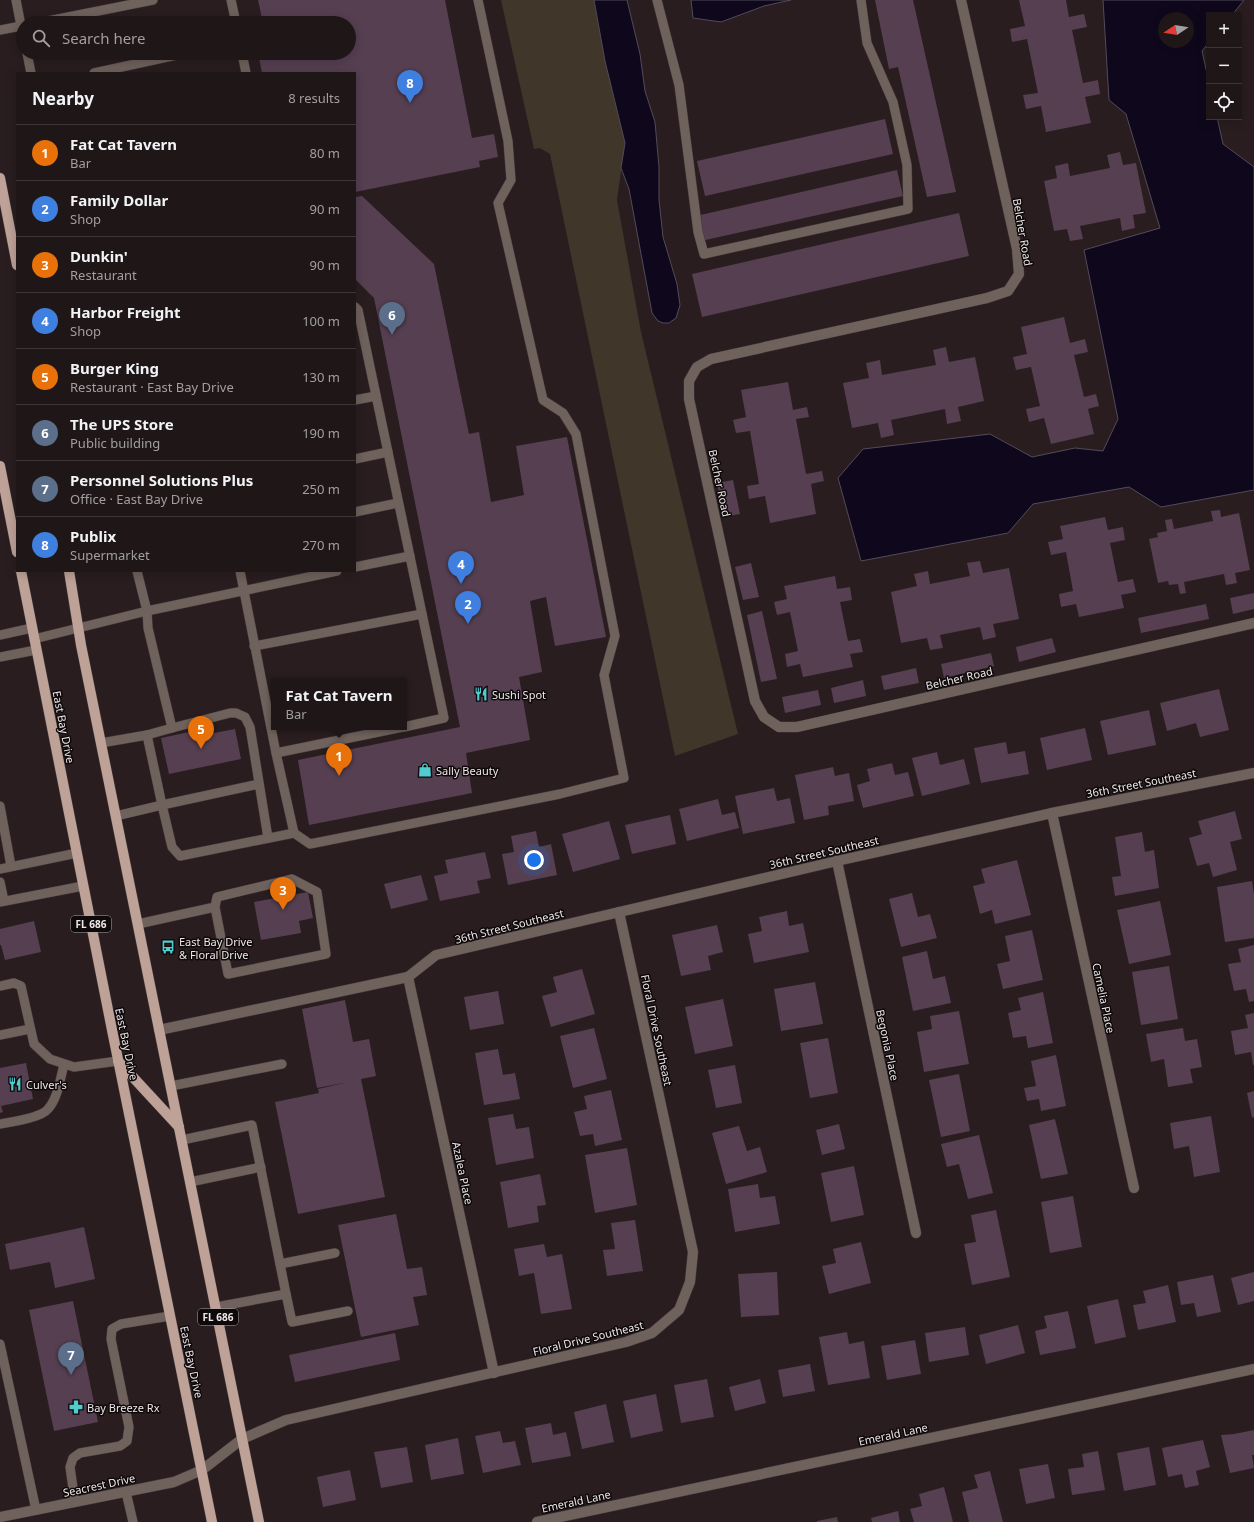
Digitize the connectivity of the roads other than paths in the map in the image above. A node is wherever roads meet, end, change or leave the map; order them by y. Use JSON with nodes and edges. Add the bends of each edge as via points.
{"nodes":[{"id":1,"x":16,"y":0,"type":"edge"},
{"id":2,"x":152,"y":0,"type":"edge"},
{"id":3,"x":231,"y":0,"type":"edge"},
{"id":4,"x":478,"y":0,"type":"edge"},
{"id":5,"x":657,"y":0,"type":"edge"},
{"id":6,"x":861,"y":0,"type":"edge"},
{"id":7,"x":961,"y":0,"type":"edge"},
{"id":8,"x":19,"y":16,"type":"edge"},
{"id":9,"x":73,"y":16,"type":"edge"},
{"id":10,"x":234,"y":16,"type":"edge"},
{"id":11,"x":16,"y":29,"type":"edge"},
{"id":12,"x":0,"y":30,"type":"edge"},
{"id":13,"x":28,"y":60,"type":"edge"},
{"id":14,"x":154,"y":60,"type":"edge"},
{"id":15,"x":243,"y":60,"type":"edge"},
{"id":16,"x":31,"y":72,"type":"edge"},
{"id":17,"x":99,"y":72,"type":"edge"},
{"id":18,"x":246,"y":72,"type":"edge"},
{"id":19,"x":0,"y":178,"type":"edge"},
{"id":20,"x":16,"y":260,"type":"edge"},
{"id":21,"x":356,"y":308,"type":"edge"},
{"id":22,"x":364,"y":341,"type":"junction"},
{"id":23,"x":356,"y":343,"type":"edge"},
{"id":24,"x":376,"y":396,"type":"junction"},
{"id":25,"x":356,"y":400,"type":"edge"},
{"id":26,"x":388,"y":452,"type":"junction"},
{"id":27,"x":356,"y":459,"type":"edge"},
{"id":28,"x":0,"y":466,"type":"edge"},
{"id":29,"x":3,"y":494,"type":"edge"},
{"id":30,"x":398,"y":503,"type":"junction"},
{"id":31,"x":356,"y":512,"type":"edge"},
{"id":32,"x":16,"y":548,"type":"edge"},
{"id":33,"x":410,"y":556,"type":"junction"},
{"id":34,"x":356,"y":567,"type":"edge"},
{"id":35,"x":21,"y":572,"type":"edge"},
{"id":36,"x":69,"y":572,"type":"edge"},
{"id":37,"x":137,"y":572,"type":"edge"},
{"id":38,"x":240,"y":572,"type":"edge"},
{"id":39,"x":332,"y":572,"type":"edge"},
{"id":40,"x":243,"y":591,"type":"junction"},
{"id":41,"x":147,"y":612,"type":"junction"},
{"id":42,"x":422,"y":614,"type":"junction"},
{"id":43,"x":1254,"y":623,"type":"edge"},
{"id":44,"x":32,"y":628,"type":"junction"},
{"id":45,"x":78,"y":628,"type":"junction"},
{"id":46,"x":0,"y":635,"type":"edge"},
{"id":47,"x":34,"y":639,"type":"junction"},
{"id":48,"x":254,"y":646,"type":"junction"},
{"id":49,"x":36,"y":650,"type":"junction"},
{"id":50,"x":0,"y":657,"type":"edge"},
{"id":51,"x":407,"y":726,"type":"edge"},
{"id":52,"x":172,"y":728,"type":"junction"},
{"id":53,"x":271,"y":729,"type":"edge"},
{"id":54,"x":271,"y":730,"type":"edge"},
{"id":55,"x":388,"y":730,"type":"edge"},
{"id":56,"x":147,"y":734,"type":"junction"},
{"id":57,"x":101,"y":743,"type":"junction"},
{"id":58,"x":276,"y":753,"type":"junction"},
{"id":59,"x":1254,"y":773,"type":"edge"},
{"id":60,"x":259,"y":784,"type":"junction"},
{"id":61,"x":162,"y":805,"type":"junction"},
{"id":62,"x":0,"y":806,"type":"edge"},
{"id":63,"x":1052,"y":813,"type":"junction"},
{"id":64,"x":116,"y":816,"type":"junction"},
{"id":65,"x":294,"y":833,"type":"junction"},
{"id":66,"x":268,"y":838,"type":"junction"},
{"id":67,"x":77,"y":853,"type":"junction"},
{"id":68,"x":837,"y":861,"type":"junction"},
{"id":69,"x":11,"y":866,"type":"junction"},
{"id":70,"x":0,"y":869,"type":"edge"},
{"id":71,"x":0,"y":882,"type":"edge"},
{"id":72,"x":83,"y":886,"type":"junction"},
{"id":73,"x":2,"y":902,"type":"edge"},
{"id":74,"x":215,"y":907,"type":"junction"},
{"id":75,"x":619,"y":912,"type":"junction"},
{"id":76,"x":138,"y":924,"type":"junction"},
{"id":77,"x":408,"y":977,"type":"junction"},
{"id":78,"x":0,"y":986,"type":"edge"},
{"id":79,"x":30,"y":1029,"type":"junction"},
{"id":80,"x":159,"y":1030,"type":"junction"},
{"id":81,"x":0,"y":1035,"type":"edge"},
{"id":82,"x":118,"y":1061,"type":"junction"},
{"id":83,"x":282,"y":1064,"type":"dead end"},
{"id":84,"x":64,"y":1065,"type":"junction"},
{"id":85,"x":171,"y":1086,"type":"junction"},
{"id":86,"x":0,"y":1124,"type":"edge"},
{"id":87,"x":179,"y":1127,"type":"junction"},
{"id":88,"x":182,"y":1140,"type":"junction"},
{"id":89,"x":261,"y":1167,"type":"junction"},
{"id":90,"x":190,"y":1182,"type":"junction"},
{"id":91,"x":1134,"y":1188,"type":"dead end"},
{"id":92,"x":916,"y":1233,"type":"dead end"},
{"id":93,"x":336,"y":1253,"type":"dead end"},
{"id":94,"x":280,"y":1264,"type":"junction"},
{"id":95,"x":286,"y":1294,"type":"junction"},
{"id":96,"x":216,"y":1308,"type":"junction"},
{"id":97,"x":348,"y":1311,"type":"dead end"},
{"id":98,"x":170,"y":1316,"type":"junction"},
{"id":99,"x":0,"y":1344,"type":"edge"},
{"id":100,"x":1254,"y":1369,"type":"edge"},
{"id":101,"x":494,"y":1374,"type":"junction"},
{"id":102,"x":242,"y":1439,"type":"junction"},
{"id":103,"x":202,"y":1470,"type":"junction"},
{"id":104,"x":126,"y":1492,"type":"junction"},
{"id":105,"x":75,"y":1502,"type":"junction"},
{"id":106,"x":36,"y":1510,"type":"junction"},
{"id":107,"x":0,"y":1518,"type":"edge"},
{"id":108,"x":133,"y":1522,"type":"edge"},
{"id":109,"x":212,"y":1522,"type":"edge"},
{"id":110,"x":259,"y":1522,"type":"edge"},
{"id":111,"x":537,"y":1522,"type":"edge"}],
"edges":[{"from":1,"to":8,"type":"lane"},
{"from":2,"to":9,"type":"lane"},
{"from":3,"to":10,"type":"lane"},
{"from":4,"to":65,"type":"lane","via":[[508,142],[511,180],[498,203],[544,400],[563,413],[576,434],[615,636],[604,675],[624,778],[560,794],[310,844]]},
{"from":5,"to":6,"type":"lane","via":[[679,85],[698,232],[704,254],[908,209],[907,165],[893,102],[867,43]]},
{"from":7,"to":43,"type":"street","name":"Belcher Road","via":[[1017,249],[1019,274],[1008,291],[987,298],[711,359],[697,367],[689,381],[689,399],[755,701],[764,717],[779,727],[797,727]]},
{"from":11,"to":12,"type":"lane"},
{"from":13,"to":16,"type":"lane"},
{"from":14,"to":17,"type":"lane"},
{"from":15,"to":18,"type":"lane"},
{"from":19,"to":20,"type":"main road"},
{"from":21,"to":22,"type":"lane"},
{"from":22,"to":23,"type":"lane"},
{"from":22,"to":24,"type":"lane"},
{"from":24,"to":25,"type":"lane"},
{"from":24,"to":26,"type":"lane"},
{"from":26,"to":27,"type":"lane"},
{"from":26,"to":30,"type":"lane"},
{"from":28,"to":29,"type":"main road"},
{"from":29,"to":32,"type":"main road"},
{"from":30,"to":31,"type":"lane"},
{"from":30,"to":33,"type":"lane"},
{"from":33,"to":34,"type":"lane"},
{"from":33,"to":42,"type":"lane"},
{"from":35,"to":44,"type":"main road","name":"East Bay Drive","number":"FL 686"},
{"from":36,"to":45,"type":"main road","number":"FL 686"},
{"from":37,"to":41,"type":"lane"},
{"from":38,"to":40,"type":"lane"},
{"from":39,"to":40,"type":"lane"},
{"from":40,"to":41,"type":"lane"},
{"from":40,"to":48,"type":"lane"},
{"from":41,"to":45,"type":"lane"},
{"from":41,"to":52,"type":"lane","via":[[148,628]]},
{"from":42,"to":48,"type":"lane"},
{"from":42,"to":51,"type":"lane","via":[[444,718]]},
{"from":44,"to":46,"type":"lane"},
{"from":44,"to":47,"type":"main road","name":"East Bay Drive","number":"FL 686"},
{"from":45,"to":47,"type":"lane"},
{"from":45,"to":57,"type":"main road","number":"FL 686"},
{"from":47,"to":49,"type":"main road","name":"East Bay Drive","number":"FL 686"},
{"from":48,"to":53,"type":"lane"},
{"from":49,"to":50,"type":"lane"},
{"from":49,"to":67,"type":"main road","name":"East Bay Drive","number":"FL 686"},
{"from":52,"to":56,"type":"lane"},
{"from":52,"to":60,"type":"lane","via":[[230,713],[245,717],[250,727]]},
{"from":54,"to":58,"type":"lane"},
{"from":55,"to":58,"type":"lane"},
{"from":56,"to":57,"type":"lane"},
{"from":56,"to":61,"type":"lane"},
{"from":57,"to":64,"type":"main road","number":"FL 686"},
{"from":58,"to":65,"type":"lane"},
{"from":59,"to":63,"type":"street","name":"36th Street Southeast"},
{"from":60,"to":61,"type":"lane"},
{"from":60,"to":66,"type":"lane"},
{"from":61,"to":64,"type":"lane"},
{"from":61,"to":66,"type":"lane","via":[[172,847],[180,856]]},
{"from":62,"to":69,"type":"lane"},
{"from":63,"to":68,"type":"street","name":"36th Street Southeast"},
{"from":63,"to":91,"type":"street","name":"Camelia Place"},
{"from":64,"to":76,"type":"main road","number":"FL 686"},
{"from":65,"to":66,"type":"lane"},
{"from":67,"to":69,"type":"lane"},
{"from":67,"to":72,"type":"main road","name":"East Bay Drive","number":"FL 686"},
{"from":68,"to":75,"type":"street","name":"36th Street Southeast"},
{"from":68,"to":92,"type":"street","name":"Begonia Place"},
{"from":69,"to":70,"type":"lane"},
{"from":71,"to":73,"type":"lane"},
{"from":72,"to":73,"type":"lane"},
{"from":72,"to":82,"type":"main road","name":"East Bay Drive","number":"FL 686"},
{"from":74,"to":74,"type":"lane","via":[[228,974],[326,954],[317,892],[292,879],[217,896]]},
{"from":74,"to":76,"type":"lane"},
{"from":75,"to":77,"type":"street","name":"36th Street Southeast","via":[[436,956]]},
{"from":75,"to":101,"type":"street","name":"Floral Drive Southeast","via":[[693,1252],[690,1282],[679,1310],[652,1333],[626,1342]]},
{"from":76,"to":80,"type":"main road","number":"FL 686"},
{"from":77,"to":80,"type":"street"},
{"from":77,"to":101,"type":"street","name":"Azalea Place"},
{"from":78,"to":79,"type":"lane","via":[[14,983],[21,986]]},
{"from":79,"to":81,"type":"lane"},
{"from":79,"to":84,"type":"lane","via":[[34,1044],[50,1060]]},
{"from":80,"to":85,"type":"main road","number":"FL 686"},
{"from":82,"to":84,"type":"lane","via":[[74,1067]]},
{"from":82,"to":87,"type":"main road"},
{"from":82,"to":98,"type":"main road","name":"East Bay Drive","number":"FL 686"},
{"from":83,"to":85,"type":"lane"},
{"from":84,"to":86,"type":"lane","via":[[57,1093],[47,1110],[25,1120]]},
{"from":85,"to":87,"type":"main road","number":"FL 686"},
{"from":87,"to":88,"type":"main road","number":"FL 686"},
{"from":88,"to":89,"type":"lane","via":[[252,1125]]},
{"from":88,"to":90,"type":"main road","number":"FL 686"},
{"from":89,"to":90,"type":"lane"},
{"from":89,"to":94,"type":"lane"},
{"from":90,"to":96,"type":"main road","number":"FL 686"},
{"from":93,"to":94,"type":"lane"},
{"from":94,"to":95,"type":"lane"},
{"from":95,"to":96,"type":"lane"},
{"from":95,"to":97,"type":"lane","via":[[292,1322]]},
{"from":96,"to":102,"type":"main road","number":"FL 686"},
{"from":98,"to":103,"type":"main road","name":"East Bay Drive","number":"FL 686"},
{"from":98,"to":105,"type":"lane","via":[[121,1324],[112,1329],[111,1338],[129,1427],[127,1441],[120,1446],[80,1454],[73,1458],[70,1467]]},
{"from":99,"to":106,"type":"lane"},
{"from":100,"to":111,"type":"street","name":"Emerald Lane"},
{"from":101,"to":102,"type":"street","name":"Floral Drive Southeast","via":[[286,1420]]},
{"from":102,"to":103,"type":"street","name":"Floral Drive Southeast"},
{"from":102,"to":110,"type":"main road","number":"FL 686"},
{"from":103,"to":104,"type":"street","name":"Seacrest Drive","via":[[174,1482]]},
{"from":103,"to":109,"type":"main road","name":"East Bay Drive","number":"FL 686"},
{"from":104,"to":105,"type":"street","name":"Seacrest Drive"},
{"from":104,"to":108,"type":"lane"},
{"from":105,"to":106,"type":"street","name":"Seacrest Drive"},
{"from":106,"to":107,"type":"street","name":"Seacrest Drive"}]}
